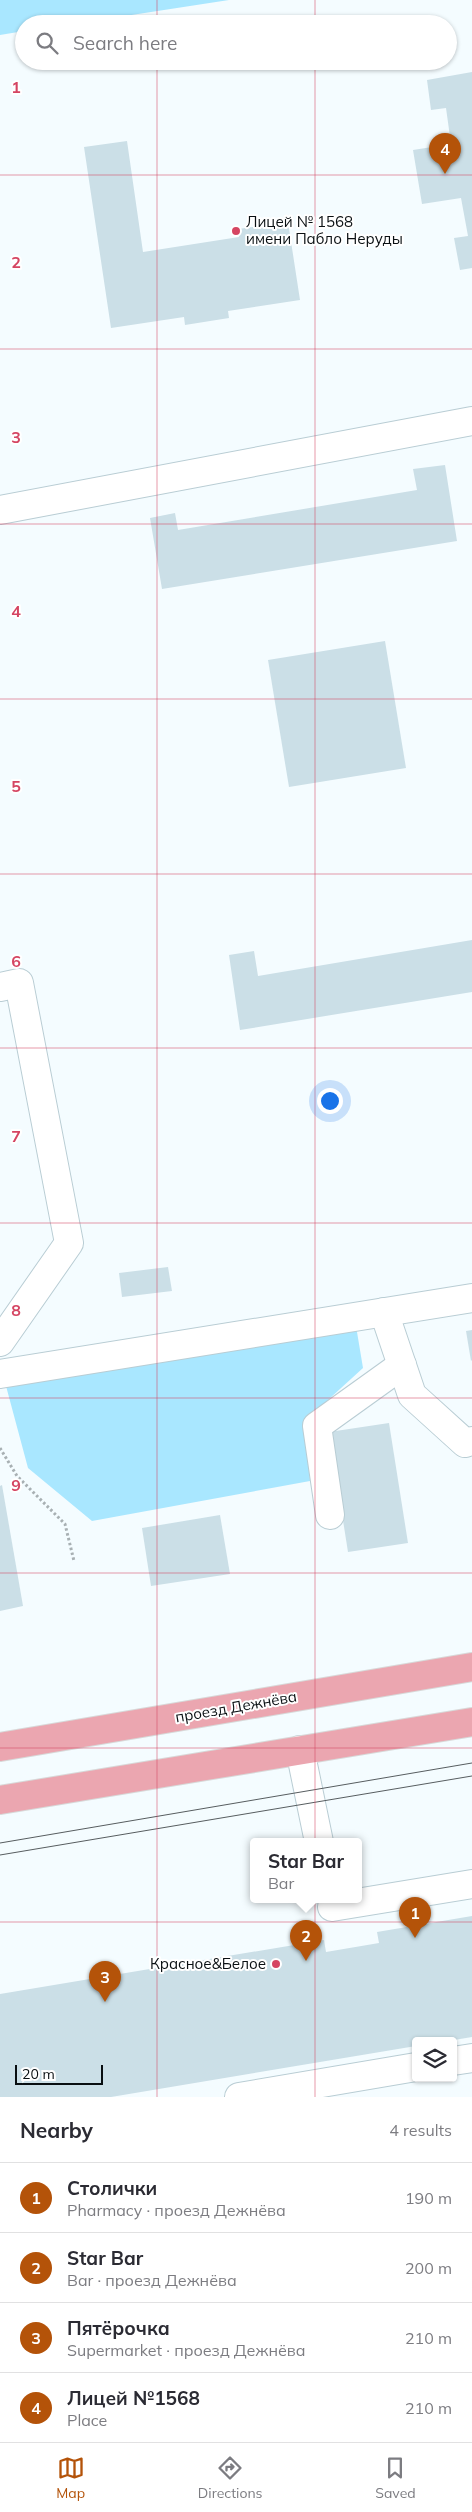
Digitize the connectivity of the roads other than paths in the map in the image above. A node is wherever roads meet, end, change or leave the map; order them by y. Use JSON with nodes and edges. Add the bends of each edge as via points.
{"nodes":[{"id":1,"x":472,"y":421,"type":"edge"},
{"id":2,"x":0,"y":510,"type":"edge"},
{"id":3,"x":0,"y":987,"type":"edge"},
{"id":4,"x":472,"y":1298,"type":"edge"},
{"id":5,"x":384,"y":1312,"type":"junction"},
{"id":6,"x":0,"y":1342,"type":"edge"},
{"id":7,"x":402,"y":1365,"type":"junction"},
{"id":8,"x":0,"y":1374,"type":"edge"},
{"id":9,"x":472,"y":1442,"type":"edge"},
{"id":10,"x":330,"y":1515,"type":"dead end"},
{"id":11,"x":472,"y":1667,"type":"edge"},
{"id":12,"x":472,"y":1722,"type":"edge"},
{"id":13,"x":0,"y":1747,"type":"edge"},
{"id":14,"x":300,"y":1750,"type":"junction"},
{"id":15,"x":0,"y":1800,"type":"edge"},
{"id":16,"x":318,"y":1838,"type":"edge"},
{"id":17,"x":472,"y":1884,"type":"edge"},
{"id":18,"x":333,"y":1911,"type":"edge"},
{"id":19,"x":472,"y":2058,"type":"edge"},
{"id":20,"x":457,"y":2060,"type":"edge"},
{"id":21,"x":412,"y":2068,"type":"edge"},
{"id":22,"x":255,"y":2096,"type":"edge"}],
"edges":[{"from":1,"to":2,"type":"lane"},
{"from":3,"to":6,"type":"lane","via":[[19,983],[68,1242]]},
{"from":4,"to":5,"type":"lane"},
{"from":5,"to":7,"type":"lane"},
{"from":5,"to":8,"type":"lane"},
{"from":7,"to":9,"type":"lane","via":[[412,1395],[465,1443]]},
{"from":7,"to":10,"type":"lane","via":[[317,1426]]},
{"from":11,"to":13,"type":"main road","name":"проезд Дежнёва"},
{"from":12,"to":14,"type":"main road"},
{"from":14,"to":15,"type":"main road"},
{"from":14,"to":16,"type":"lane"},
{"from":17,"to":18,"type":"lane"},
{"from":19,"to":20,"type":"lane"},
{"from":21,"to":22,"type":"lane"}]}
